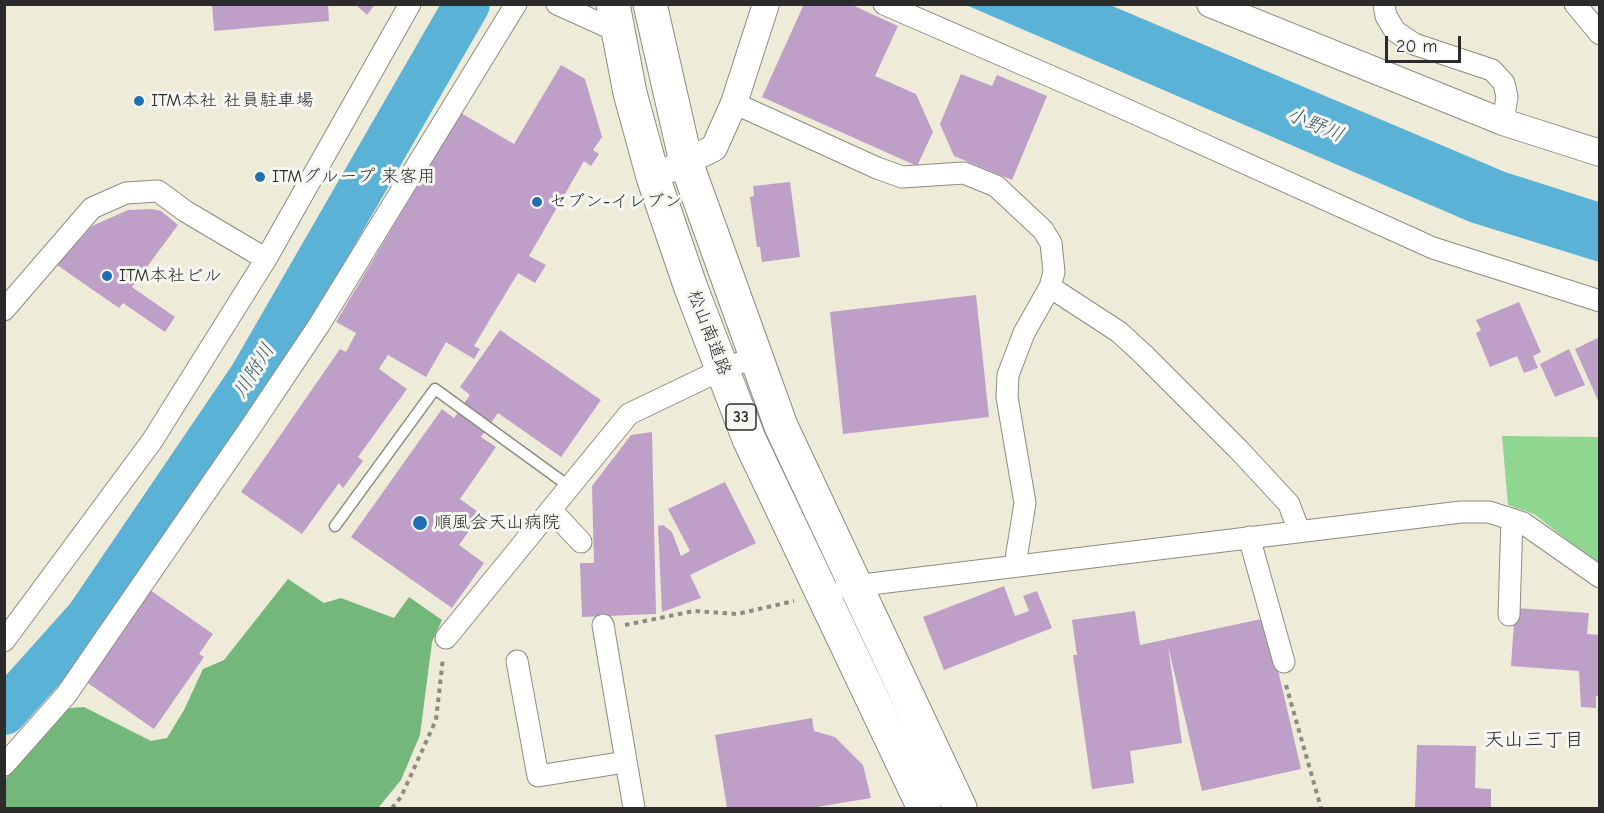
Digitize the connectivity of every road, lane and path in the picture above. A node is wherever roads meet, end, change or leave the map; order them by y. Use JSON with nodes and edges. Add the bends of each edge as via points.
{"nodes":[{"id":1,"x":410,"y":4,"type":"edge"},
{"id":2,"x":516,"y":4,"type":"edge"},
{"id":3,"x":556,"y":4,"type":"edge"},
{"id":4,"x":650,"y":4,"type":"edge"},
{"id":5,"x":766,"y":4,"type":"edge"},
{"id":6,"x":884,"y":4,"type":"edge"},
{"id":7,"x":1210,"y":4,"type":"edge"},
{"id":8,"x":1384,"y":4,"type":"edge"},
{"id":9,"x":1575,"y":4,"type":"edge"},
{"id":10,"x":616,"y":18,"type":"edge"},
{"id":11,"x":1599,"y":34,"type":"edge"},
{"id":12,"x":734,"y":103,"type":"junction"},
{"id":13,"x":1503,"y":122,"type":"junction"},
{"id":14,"x":1599,"y":153,"type":"edge"},
{"id":15,"x":686,"y":162,"type":"junction"},
{"id":16,"x":653,"y":177,"type":"junction"},
{"id":17,"x":266,"y":259,"type":"junction"},
{"id":18,"x":1050,"y":287,"type":"junction"},
{"id":19,"x":1599,"y":301,"type":"edge"},
{"id":20,"x":4,"y":310,"type":"edge"},
{"id":21,"x":756,"y":357,"type":"junction"},
{"id":22,"x":723,"y":369,"type":"junction"},
{"id":23,"x":570,"y":487,"type":"junction"},
{"id":24,"x":552,"y":511,"type":"junction"},
{"id":25,"x":1512,"y":519,"type":"junction"},
{"id":26,"x":335,"y":526,"type":"dead end"},
{"id":27,"x":1299,"y":531,"type":"junction"},
{"id":28,"x":1249,"y":537,"type":"junction"},
{"id":29,"x":581,"y":542,"type":"dead end"},
{"id":30,"x":1015,"y":565,"type":"junction"},
{"id":31,"x":1599,"y":577,"type":"edge"},
{"id":32,"x":855,"y":584,"type":"junction"},
{"id":33,"x":822,"y":594,"type":"junction"},
{"id":34,"x":1509,"y":615,"type":"dead end"},
{"id":35,"x":603,"y":625,"type":"joint"},
{"id":36,"x":446,"y":638,"type":"joint"},
{"id":37,"x":4,"y":641,"type":"edge"},
{"id":38,"x":517,"y":661,"type":"dead end"},
{"id":39,"x":1284,"y":662,"type":"joint"},
{"id":40,"x":625,"y":762,"type":"junction"},
{"id":41,"x":4,"y":765,"type":"edge"},
{"id":42,"x":392,"y":808,"type":"edge"},
{"id":43,"x":634,"y":808,"type":"edge"},
{"id":44,"x":924,"y":808,"type":"edge"},
{"id":45,"x":960,"y":808,"type":"edge"},
{"id":46,"x":1320,"y":808,"type":"edge"}],
"edges":[{"from":1,"to":17,"type":"street"},
{"from":2,"to":41,"type":"street","via":[[319,325],[257,418],[66,695]]},
{"from":3,"to":10,"type":"street"},
{"from":4,"to":15,"type":"highway","name":"松山南道路","number":"33"},
{"from":5,"to":12,"type":"street"},
{"from":6,"to":19,"type":"street","via":[[1433,248]]},
{"from":7,"to":13,"type":"street"},
{"from":8,"to":13,"type":"street","via":[[1395,30],[1414,44],[1492,70],[1504,83],[1507,97]]},
{"from":9,"to":11,"type":"street"},
{"from":10,"to":16,"type":"highway","name":"松山南道路","number":"33","via":[[630,93]]},
{"from":12,"to":15,"type":"street","via":[[714,148]]},
{"from":12,"to":18,"type":"street","via":[[903,177],[964,173],[996,186],[1043,230],[1051,243],[1054,272]]},
{"from":13,"to":14,"type":"street"},
{"from":15,"to":16,"type":"street"},
{"from":15,"to":21,"type":"highway","name":"松山南道路","number":"33"},
{"from":16,"to":22,"type":"highway","name":"松山南道路","number":"33"},
{"from":17,"to":20,"type":"street","via":[[184,211],[158,191],[126,193],[92,208]]},
{"from":17,"to":37,"type":"street","via":[[152,441]]},
{"from":18,"to":27,"type":"street","via":[[1119,332],[1144,355],[1289,504]]},
{"from":18,"to":30,"type":"street","via":[[1024,333],[1008,375],[1007,397],[1025,503]]},
{"from":21,"to":22,"type":"street"},
{"from":21,"to":32,"type":"highway","name":"松山南道路","number":"33","via":[[781,426]]},
{"from":22,"to":23,"type":"street","via":[[629,414]]},
{"from":22,"to":33,"type":"highway","name":"松山南道路","number":"33","via":[[749,439]]},
{"from":23,"to":24,"type":"street"},
{"from":23,"to":26,"type":"lane","via":[[435,389]]},
{"from":24,"to":29,"type":"street"},
{"from":24,"to":36,"type":"street"},
{"from":25,"to":27,"type":"street","via":[[1489,512],[1461,512]]},
{"from":25,"to":31,"type":"street"},
{"from":25,"to":34,"type":"street"},
{"from":27,"to":28,"type":"street"},
{"from":28,"to":30,"type":"street"},
{"from":28,"to":39,"type":"street"},
{"from":30,"to":32,"type":"street"},
{"from":32,"to":33,"type":"street"},
{"from":32,"to":45,"type":"highway","name":"松山南道路","number":"33"},
{"from":33,"to":35,"type":"path","via":[[738,614],[694,611],[631,626]]},
{"from":33,"to":44,"type":"highway","name":"松山南道路","number":"33"},
{"from":35,"to":40,"type":"street"},
{"from":36,"to":42,"type":"path","via":[[436,720],[401,797]]},
{"from":38,"to":40,"type":"street","via":[[538,776]]},
{"from":39,"to":46,"type":"path","via":[[1282,669]]},
{"from":40,"to":43,"type":"street"}]}
